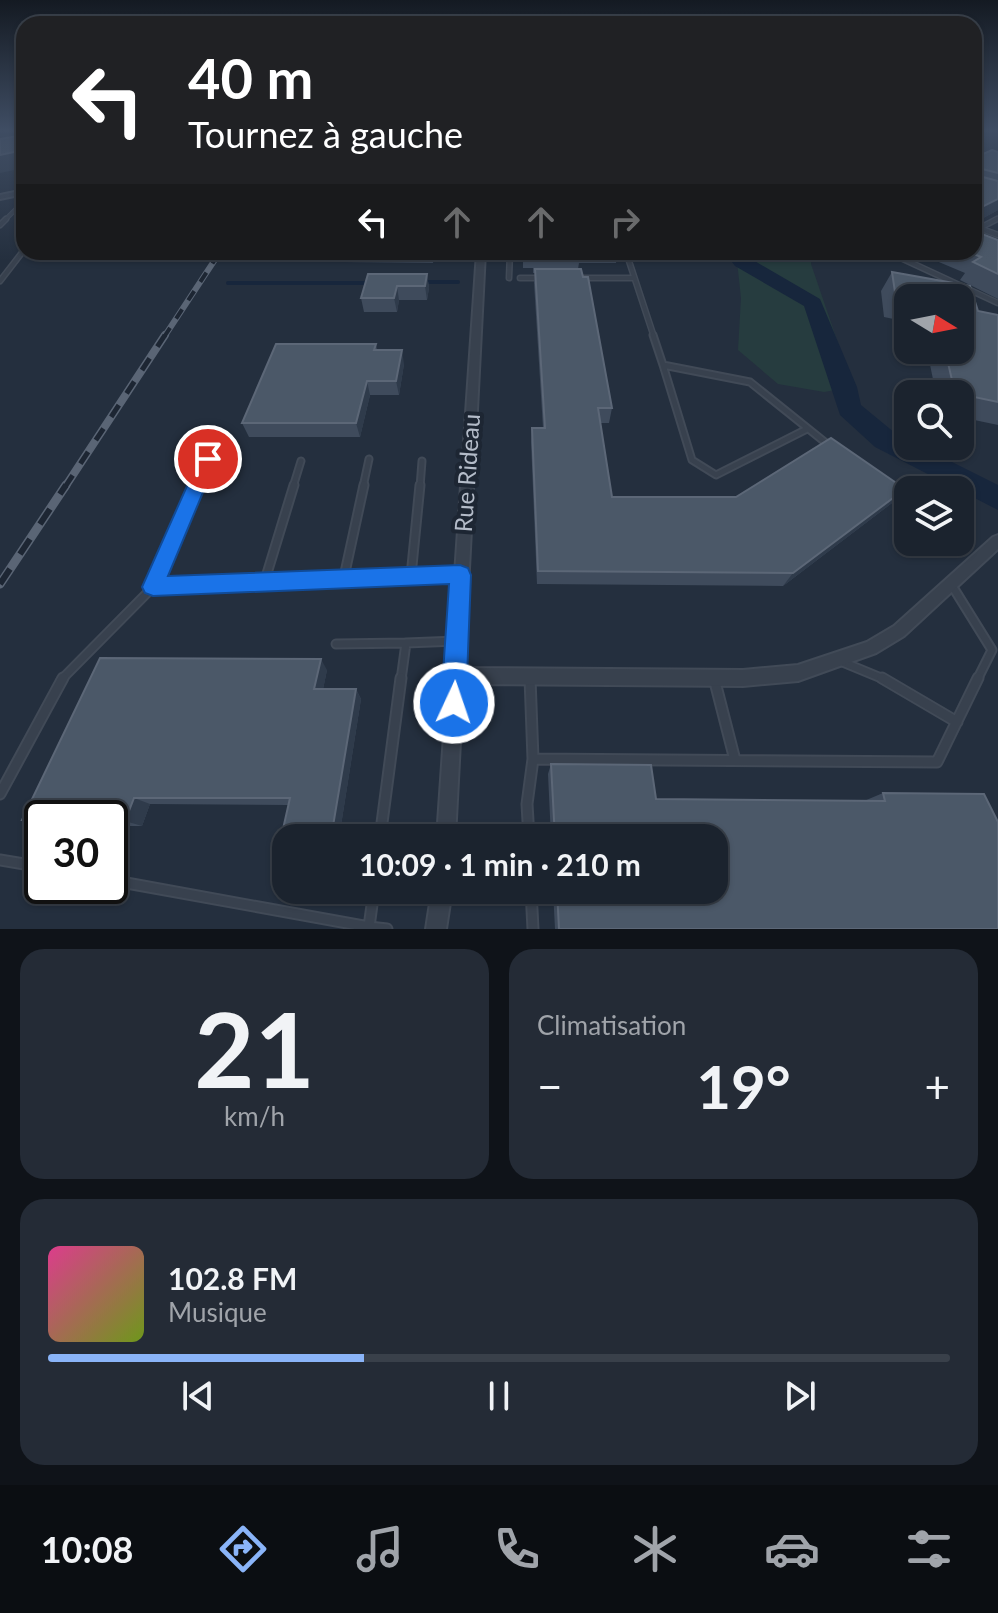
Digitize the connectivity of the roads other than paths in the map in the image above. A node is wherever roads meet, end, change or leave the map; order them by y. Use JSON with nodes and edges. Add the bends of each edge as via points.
{"nodes":[{"id":1,"x":16,"y":209,"type":"edge"},
{"id":2,"x":0,"y":225,"type":"edge"},
{"id":3,"x":16,"y":260,"type":"edge"},
{"id":4,"x":480,"y":260,"type":"edge"},
{"id":5,"x":510,"y":260,"type":"edge"},
{"id":6,"x":628,"y":260,"type":"edge"},
{"id":7,"x":905,"y":260,"type":"edge"},
{"id":8,"x":509,"y":278,"type":"dead end"},
{"id":9,"x":520,"y":278,"type":"dead end"},
{"id":10,"x":548,"y":278,"type":"edge"},
{"id":11,"x":577,"y":278,"type":"edge"},
{"id":12,"x":633,"y":278,"type":"junction"},
{"id":13,"x":0,"y":281,"type":"edge"},
{"id":14,"x":998,"y":303,"type":"edge"},
{"id":15,"x":663,"y":365,"type":"junction"},
{"id":16,"x":807,"y":429,"type":"junction"},
{"id":17,"x":832,"y":448,"type":"edge"},
{"id":18,"x":208,"y":459,"type":"dead end"},
{"id":19,"x":369,"y":459,"type":"dead end"},
{"id":20,"x":301,"y":461,"type":"dead end"},
{"id":21,"x":422,"y":461,"type":"dead end"},
{"id":22,"x":883,"y":485,"type":"edge"},
{"id":23,"x":894,"y":493,"type":"edge"},
{"id":24,"x":997,"y":543,"type":"edge"},
{"id":25,"x":460,"y":575,"type":"junction"},
{"id":26,"x":411,"y":576,"type":"junction"},
{"id":27,"x":344,"y":577,"type":"junction"},
{"id":28,"x":265,"y":580,"type":"junction"},
{"id":29,"x":951,"y":584,"type":"junction"},
{"id":30,"x":153,"y":587,"type":"junction"},
{"id":31,"x":457,"y":641,"type":"junction"},
{"id":32,"x":406,"y":643,"type":"junction"},
{"id":33,"x":336,"y":644,"type":"dead end"},
{"id":34,"x":995,"y":647,"type":"edge"},
{"id":35,"x":840,"y":661,"type":"junction"},
{"id":36,"x":455,"y":676,"type":"junction"},
{"id":37,"x":530,"y":677,"type":"junction"},
{"id":38,"x":714,"y":678,"type":"junction"},
{"id":39,"x":957,"y":722,"type":"junction"},
{"id":40,"x":533,"y":759,"type":"junction"},
{"id":41,"x":735,"y":760,"type":"junction"},
{"id":42,"x":0,"y":794,"type":"edge"},
{"id":43,"x":382,"y":824,"type":"edge"},
{"id":44,"x":447,"y":824,"type":"edge"},
{"id":45,"x":528,"y":824,"type":"edge"},
{"id":46,"x":0,"y":860,"type":"edge"},
{"id":47,"x":24,"y":864,"type":"edge"},
{"id":48,"x":128,"y":883,"type":"edge"},
{"id":49,"x":372,"y":904,"type":"edge"},
{"id":50,"x":440,"y":904,"type":"edge"},
{"id":51,"x":532,"y":904,"type":"edge"},
{"id":52,"x":369,"y":927,"type":"edge"},
{"id":53,"x":387,"y":929,"type":"edge"},
{"id":54,"x":436,"y":929,"type":"edge"},
{"id":55,"x":533,"y":929,"type":"edge"}],
"edges":[{"from":1,"to":2,"type":"lane"},
{"from":3,"to":13,"type":"lane"},
{"from":4,"to":25,"type":"street","name":"Rue Rideau"},
{"from":5,"to":8,"type":"lane"},
{"from":6,"to":12,"type":"lane"},
{"from":7,"to":14,"type":"lane"},
{"from":9,"to":10,"type":"lane"},
{"from":11,"to":12,"type":"lane"},
{"from":12,"to":15,"type":"lane"},
{"from":15,"to":16,"type":"lane","via":[[750,382]]},
{"from":15,"to":16,"type":"lane","via":[[692,460],[716,475]]},
{"from":16,"to":17,"type":"lane"},
{"from":18,"to":30,"type":"lane"},
{"from":19,"to":27,"type":"lane"},
{"from":20,"to":28,"type":"lane"},
{"from":21,"to":26,"type":"lane"},
{"from":22,"to":23,"type":"lane"},
{"from":24,"to":29,"type":"street"},
{"from":25,"to":26,"type":"lane"},
{"from":25,"to":31,"type":"street","name":"Rue Rideau"},
{"from":26,"to":27,"type":"lane"},
{"from":27,"to":28,"type":"lane"},
{"from":28,"to":30,"type":"lane"},
{"from":29,"to":34,"type":"lane"},
{"from":29,"to":35,"type":"street","via":[[899,631]]},
{"from":30,"to":42,"type":"lane","via":[[60,681]]},
{"from":31,"to":32,"type":"lane"},
{"from":31,"to":36,"type":"street","name":"Rue Rideau"},
{"from":32,"to":33,"type":"lane"},
{"from":32,"to":43,"type":"lane"},
{"from":34,"to":39,"type":"lane"},
{"from":35,"to":38,"type":"street","via":[[798,673]]},
{"from":35,"to":39,"type":"lane","via":[[877,675]]},
{"from":36,"to":37,"type":"street"},
{"from":36,"to":44,"type":"street","name":"Rue Rideau"},
{"from":37,"to":38,"type":"street"},
{"from":37,"to":40,"type":"lane"},
{"from":38,"to":41,"type":"lane"},
{"from":39,"to":41,"type":"lane","via":[[937,762]]},
{"from":40,"to":41,"type":"lane"},
{"from":40,"to":45,"type":"lane"},
{"from":46,"to":47,"type":"lane"},
{"from":48,"to":52,"type":"lane"},
{"from":49,"to":52,"type":"lane"},
{"from":50,"to":54,"type":"street"},
{"from":51,"to":55,"type":"lane"},
{"from":52,"to":53,"type":"lane"}]}
